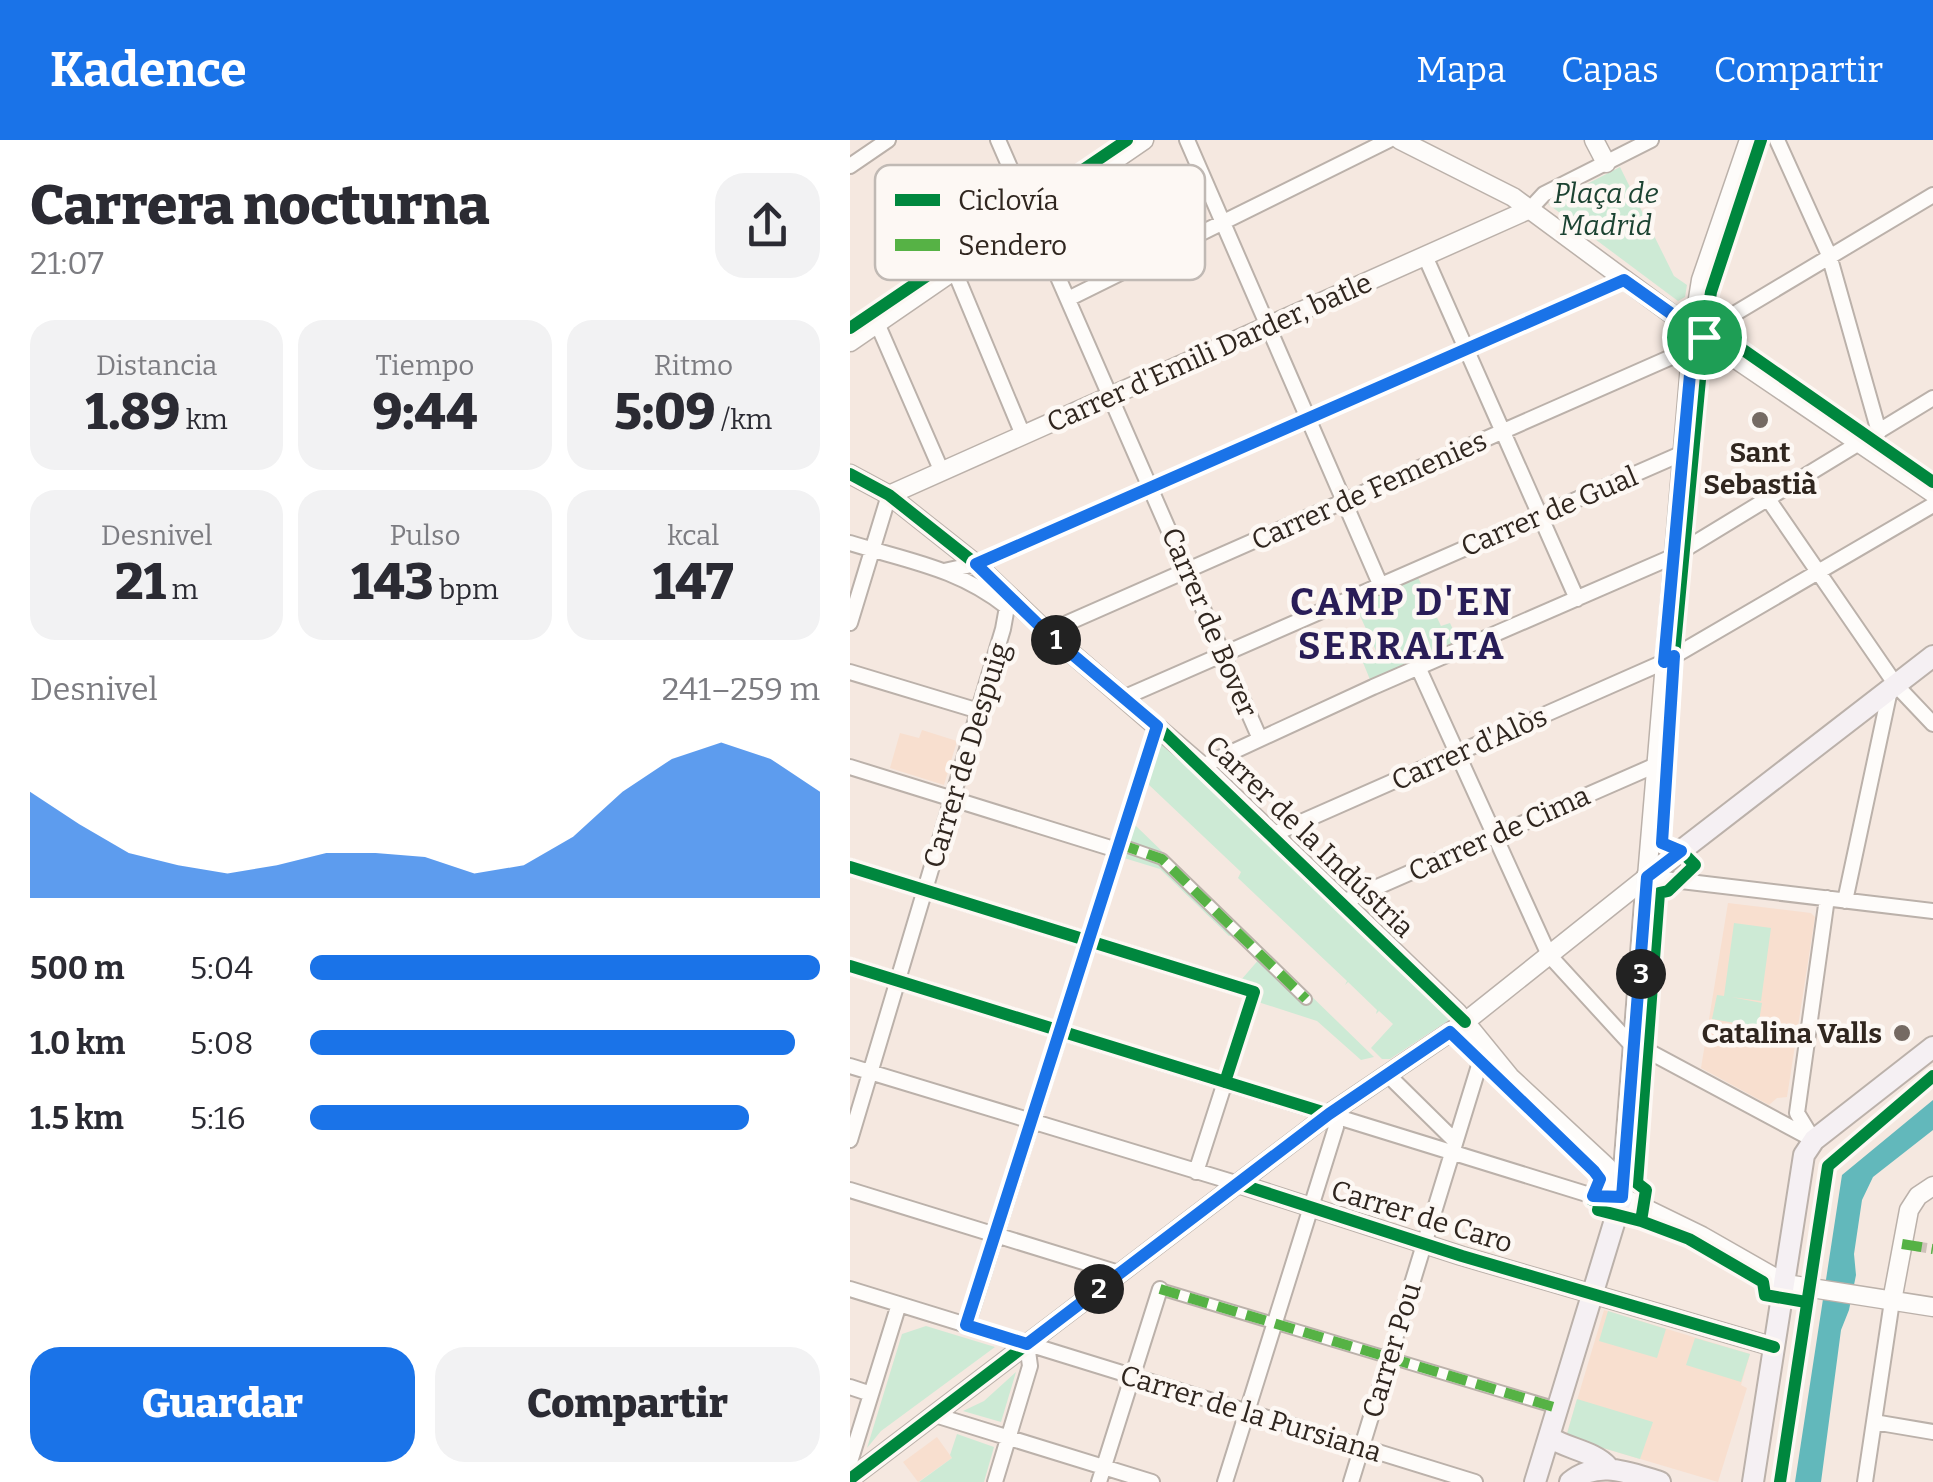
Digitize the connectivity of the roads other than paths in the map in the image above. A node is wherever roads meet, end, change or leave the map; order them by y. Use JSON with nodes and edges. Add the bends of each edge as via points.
{"nodes":[{"id":1,"x":888,"y":140,"type":"edge"},
{"id":2,"x":998,"y":140,"type":"edge"},
{"id":3,"x":1144,"y":140,"type":"edge"},
{"id":4,"x":1187,"y":140,"type":"edge"},
{"id":5,"x":1389,"y":140,"type":"edge"},
{"id":6,"x":1400,"y":140,"type":"edge"},
{"id":7,"x":1594,"y":140,"type":"edge"},
{"id":8,"x":1651,"y":140,"type":"edge"},
{"id":9,"x":1748,"y":140,"type":"edge"},
{"id":10,"x":1776,"y":140,"type":"edge"},
{"id":11,"x":1606,"y":163,"type":"junction"},
{"id":12,"x":1009,"y":165,"type":"edge"},
{"id":13,"x":1108,"y":165,"type":"edge"},
{"id":14,"x":1198,"y":165,"type":"edge"},
{"id":15,"x":850,"y":166,"type":"edge"},
{"id":16,"x":1205,"y":180,"type":"edge"},
{"id":17,"x":1933,"y":195,"type":"edge"},
{"id":18,"x":1530,"y":209,"type":"junction"},
{"id":19,"x":1224,"y":222,"type":"junction"},
{"id":20,"x":1205,"y":231,"type":"edge"},
{"id":21,"x":1829,"y":255,"type":"junction"},
{"id":22,"x":1424,"y":256,"type":"junction"},
{"id":23,"x":943,"y":280,"type":"edge"},
{"id":24,"x":958,"y":280,"type":"edge"},
{"id":25,"x":1060,"y":280,"type":"edge"},
{"id":26,"x":1106,"y":280,"type":"edge"},
{"id":27,"x":1624,"y":280,"type":"junction"},
{"id":28,"x":1068,"y":299,"type":"junction"},
{"id":29,"x":877,"y":324,"type":"junction"},
{"id":30,"x":1267,"y":326,"type":"junction"},
{"id":31,"x":1693,"y":339,"type":"junction"},
{"id":32,"x":850,"y":342,"type":"edge"},
{"id":33,"x":1468,"y":348,"type":"junction"},
{"id":34,"x":1110,"y":396,"type":"junction"},
{"id":35,"x":1933,"y":398,"type":"edge"},
{"id":36,"x":1309,"y":420,"type":"junction"},
{"id":37,"x":1503,"y":431,"type":"junction"},
{"id":38,"x":1879,"y":432,"type":"junction"},
{"id":39,"x":1023,"y":435,"type":"junction"},
{"id":40,"x":1860,"y":444,"type":"junction"},
{"id":41,"x":1683,"y":452,"type":"junction"},
{"id":42,"x":942,"y":472,"type":"junction"},
{"id":43,"x":850,"y":474,"type":"edge"},
{"id":44,"x":1151,"y":485,"type":"junction"},
{"id":45,"x":1933,"y":493,"type":"edge"},
{"id":46,"x":889,"y":495,"type":"junction"},
{"id":47,"x":1768,"y":500,"type":"junction"},
{"id":48,"x":1346,"y":502,"type":"junction"},
{"id":49,"x":1933,"y":506,"type":"edge"},
{"id":50,"x":1542,"y":516,"type":"junction"},
{"id":51,"x":850,"y":544,"type":"edge"},
{"id":52,"x":872,"y":550,"type":"junction"},
{"id":53,"x":1672,"y":557,"type":"junction"},
{"id":54,"x":976,"y":564,"type":"junction"},
{"id":55,"x":944,"y":571,"type":"junction"},
{"id":56,"x":1187,"y":571,"type":"junction"},
{"id":57,"x":1818,"y":572,"type":"junction"},
{"id":58,"x":1380,"y":584,"type":"junction"},
{"id":59,"x":1577,"y":599,"type":"junction"},
{"id":60,"x":1032,"y":619,"type":"junction"},
{"id":61,"x":850,"y":623,"type":"edge"},
{"id":62,"x":1003,"y":630,"type":"junction"},
{"id":63,"x":1046,"y":632,"type":"junction"},
{"id":64,"x":1223,"y":652,"type":"junction"},
{"id":65,"x":1933,"y":656,"type":"edge"},
{"id":66,"x":1664,"y":662,"type":"junction"},
{"id":67,"x":1418,"y":668,"type":"junction"},
{"id":68,"x":850,"y":672,"type":"edge"},
{"id":69,"x":1893,"y":687,"type":"junction"},
{"id":70,"x":1123,"y":698,"type":"junction"},
{"id":71,"x":979,"y":710,"type":"junction"},
{"id":72,"x":1933,"y":724,"type":"edge"},
{"id":73,"x":1157,"y":726,"type":"junction"},
{"id":74,"x":1260,"y":739,"type":"junction"},
{"id":75,"x":1456,"y":754,"type":"junction"},
{"id":76,"x":1656,"y":765,"type":"junction"},
{"id":77,"x":1202,"y":766,"type":"junction"},
{"id":78,"x":850,"y":767,"type":"edge"},
{"id":79,"x":952,"y":799,"type":"junction"},
{"id":80,"x":1274,"y":834,"type":"junction"},
{"id":81,"x":1493,"y":834,"type":"junction"},
{"id":82,"x":1118,"y":847,"type":"junction"},
{"id":83,"x":850,"y":868,"type":"edge"},
{"id":84,"x":1647,"y":877,"type":"junction"},
{"id":85,"x":925,"y":890,"type":"junction"},
{"id":86,"x":1827,"y":898,"type":"junction"},
{"id":87,"x":1845,"y":900,"type":"junction"},
{"id":88,"x":1343,"y":902,"type":"junction"},
{"id":89,"x":1933,"y":911,"type":"edge"},
{"id":90,"x":1088,"y":941,"type":"junction"},
{"id":91,"x":1549,"y":956,"type":"junction"},
{"id":92,"x":850,"y":966,"type":"edge"},
{"id":93,"x":898,"y":980,"type":"junction"},
{"id":94,"x":1306,"y":998,"type":"dead end"},
{"id":95,"x":1465,"y":1022,"type":"junction"},
{"id":96,"x":1060,"y":1031,"type":"junction"},
{"id":97,"x":1486,"y":1046,"type":"junction"},
{"id":98,"x":1933,"y":1047,"type":"edge"},
{"id":99,"x":1636,"y":1050,"type":"junction"},
{"id":100,"x":850,"y":1066,"type":"edge"},
{"id":101,"x":870,"y":1073,"type":"junction"},
{"id":102,"x":1387,"y":1074,"type":"junction"},
{"id":103,"x":1225,"y":1082,"type":"junction"},
{"id":104,"x":1329,"y":1114,"type":"junction"},
{"id":105,"x":1031,"y":1122,"type":"junction"},
{"id":106,"x":850,"y":1140,"type":"edge"},
{"id":107,"x":1814,"y":1140,"type":"junction"},
{"id":108,"x":1454,"y":1146,"type":"junction"},
{"id":109,"x":1196,"y":1172,"type":"junction"},
{"id":110,"x":1239,"y":1184,"type":"junction"},
{"id":111,"x":1933,"y":1186,"type":"edge"},
{"id":112,"x":850,"y":1190,"type":"edge"},
{"id":113,"x":1622,"y":1197,"type":"junction"},
{"id":114,"x":1310,"y":1207,"type":"junction"},
{"id":115,"x":995,"y":1235,"type":"junction"},
{"id":116,"x":1424,"y":1243,"type":"junction"},
{"id":117,"x":1119,"y":1274,"type":"junction"},
{"id":118,"x":1786,"y":1284,"type":"junction"},
{"id":119,"x":850,"y":1289,"type":"edge"},
{"id":120,"x":1160,"y":1289,"type":"joint"},
{"id":121,"x":1591,"y":1293,"type":"junction"},
{"id":122,"x":1892,"y":1301,"type":"junction"},
{"id":123,"x":899,"y":1304,"type":"junction"},
{"id":124,"x":1933,"y":1307,"type":"edge"},
{"id":125,"x":1274,"y":1323,"type":"junction"},
{"id":126,"x":966,"y":1325,"type":"junction"},
{"id":127,"x":1027,"y":1344,"type":"junction"},
{"id":128,"x":1774,"y":1347,"type":"junction"},
{"id":129,"x":1389,"y":1358,"type":"junction"},
{"id":130,"x":1132,"y":1376,"type":"junction"},
{"id":131,"x":850,"y":1387,"type":"edge"},
{"id":132,"x":871,"y":1394,"type":"junction"},
{"id":133,"x":1557,"y":1408,"type":"junction"},
{"id":134,"x":1247,"y":1412,"type":"junction"},
{"id":135,"x":936,"y":1415,"type":"junction"},
{"id":136,"x":1874,"y":1422,"type":"junction"},
{"id":137,"x":1933,"y":1432,"type":"edge"},
{"id":138,"x":1549,"y":1436,"type":"junction"},
{"id":139,"x":1008,"y":1438,"type":"junction"},
{"id":140,"x":1362,"y":1447,"type":"junction"},
{"id":141,"x":850,"y":1462,"type":"edge"},
{"id":142,"x":1608,"y":1468,"type":"junction"},
{"id":143,"x":1102,"y":1474,"type":"edge"},
{"id":144,"x":850,"y":1480,"type":"edge"},
{"id":145,"x":1752,"y":1481,"type":"edge"},
{"id":146,"x":995,"y":1482,"type":"edge"},
{"id":147,"x":1152,"y":1482,"type":"edge"},
{"id":148,"x":1226,"y":1482,"type":"edge"},
{"id":149,"x":1351,"y":1482,"type":"edge"},
{"id":150,"x":1476,"y":1482,"type":"edge"},
{"id":151,"x":1535,"y":1482,"type":"edge"},
{"id":152,"x":1570,"y":1482,"type":"edge"},
{"id":153,"x":1660,"y":1482,"type":"edge"},
{"id":154,"x":1865,"y":1482,"type":"edge"}],
"edges":[{"from":1,"to":15,"type":"street"},
{"from":2,"to":12,"type":"street","name":"Carrer de Bover"},
{"from":3,"to":13,"type":"street"},
{"from":4,"to":14,"type":"street"},
{"from":5,"to":19,"type":"street"},
{"from":6,"to":18,"type":"street"},
{"from":7,"to":11,"type":"street"},
{"from":8,"to":11,"type":"street"},
{"from":9,"to":31,"type":"street","via":[[1701,280]]},
{"from":10,"to":21,"type":"street"},
{"from":11,"to":18,"type":"street","via":[[1544,194]]},
{"from":16,"to":19,"type":"street"},
{"from":17,"to":21,"type":"street","name":"Carrer de Femenies"},
{"from":18,"to":22,"type":"street","name":"Carrer d'Emili Darder, batle"},
{"from":18,"to":27,"type":"street"},
{"from":19,"to":20,"type":"street"},
{"from":19,"to":30,"type":"street"},
{"from":21,"to":31,"type":"street","name":"Carrer de Femenies"},
{"from":21,"to":38,"type":"street"},
{"from":22,"to":30,"type":"street","name":"Carrer d'Emili Darder, batle"},
{"from":22,"to":33,"type":"street"},
{"from":23,"to":29,"type":"street"},
{"from":24,"to":39,"type":"street"},
{"from":25,"to":28,"type":"street","name":"Carrer de Bover"},
{"from":26,"to":28,"type":"street"},
{"from":27,"to":31,"type":"street"},
{"from":27,"to":33,"type":"street"},
{"from":28,"to":34,"type":"street","name":"Carrer de Bover"},
{"from":29,"to":32,"type":"street"},
{"from":29,"to":42,"type":"street"},
{"from":30,"to":34,"type":"street","name":"Carrer d'Emili Darder, batle"},
{"from":30,"to":36,"type":"street"},
{"from":31,"to":37,"type":"street","name":"Carrer de Femenies"},
{"from":31,"to":40,"type":"street"},
{"from":31,"to":41,"type":"street"},
{"from":33,"to":36,"type":"street"},
{"from":33,"to":37,"type":"street"},
{"from":34,"to":39,"type":"street","name":"Carrer d'Emili Darder, batle"},
{"from":34,"to":44,"type":"street","name":"Carrer de Bover"},
{"from":35,"to":38,"type":"street"},
{"from":36,"to":44,"type":"street"},
{"from":36,"to":48,"type":"street"},
{"from":37,"to":48,"type":"street","name":"Carrer de Femenies"},
{"from":37,"to":50,"type":"street"},
{"from":38,"to":40,"type":"street"},
{"from":39,"to":42,"type":"street","name":"Carrer d'Emili Darder, batle"},
{"from":40,"to":45,"type":"street"},
{"from":40,"to":47,"type":"street"},
{"from":41,"to":50,"type":"street","name":"Carrer de Gual"},
{"from":41,"to":53,"type":"street"},
{"from":42,"to":46,"type":"street","name":"Carrer d'Emili Darder, batle"},
{"from":43,"to":46,"type":"street","name":"Carrer de la Indústria"},
{"from":44,"to":54,"type":"street"},
{"from":44,"to":56,"type":"street","name":"Carrer de Bover"},
{"from":46,"to":52,"type":"street"},
{"from":46,"to":54,"type":"street","name":"Carrer de la Indústria"},
{"from":47,"to":53,"type":"street"},
{"from":47,"to":57,"type":"street"},
{"from":48,"to":56,"type":"street","name":"Carrer de Femenies"},
{"from":48,"to":58,"type":"street"},
{"from":49,"to":57,"type":"street","name":"Carrer d'Alòs"},
{"from":50,"to":58,"type":"street","name":"Carrer de Gual"},
{"from":50,"to":59,"type":"street"},
{"from":51,"to":52,"type":"street"},
{"from":52,"to":55,"type":"street"},
{"from":52,"to":61,"type":"street"},
{"from":53,"to":59,"type":"street"},
{"from":53,"to":66,"type":"street"},
{"from":54,"to":55,"type":"street"},
{"from":54,"to":60,"type":"street","name":"Carrer de la Indústria"},
{"from":55,"to":62,"type":"street","via":[[980,586],[1006,607]]},
{"from":56,"to":63,"type":"street","name":"Carrer de Femenies"},
{"from":56,"to":64,"type":"street","name":"Carrer de Bover"},
{"from":57,"to":66,"type":"street","name":"Carrer d'Alòs"},
{"from":57,"to":69,"type":"street"},
{"from":58,"to":64,"type":"street","name":"Carrer de Gual"},
{"from":59,"to":67,"type":"street"},
{"from":60,"to":62,"type":"street","name":"Carrer de Despuig"},
{"from":60,"to":63,"type":"street","name":"Carrer de la Indústria"},
{"from":62,"to":71,"type":"street","name":"Carrer de Despuig"},
{"from":63,"to":70,"type":"street","name":"Carrer de la Indústria"},
{"from":64,"to":70,"type":"street","name":"Carrer de Gual"},
{"from":64,"to":74,"type":"street","name":"Carrer de Bover"},
{"from":65,"to":69,"type":"main road"},
{"from":66,"to":75,"type":"street","name":"Carrer d'Alòs"},
{"from":66,"to":76,"type":"street"},
{"from":67,"to":74,"type":"street"},
{"from":67,"to":75,"type":"street"},
{"from":68,"to":71,"type":"street"},
{"from":69,"to":72,"type":"street"},
{"from":69,"to":84,"type":"main road"},
{"from":69,"to":87,"type":"street"},
{"from":70,"to":73,"type":"street","name":"Carrer de la Indústria"},
{"from":71,"to":79,"type":"street","name":"Carrer de Despuig"},
{"from":73,"to":77,"type":"street","name":"Carrer de la Indústria"},
{"from":73,"to":82,"type":"street"},
{"from":74,"to":77,"type":"street"},
{"from":75,"to":80,"type":"street","name":"Carrer d'Alòs"},
{"from":75,"to":81,"type":"street"},
{"from":76,"to":81,"type":"street","name":"Carrer de Cima"},
{"from":76,"to":84,"type":"street"},
{"from":77,"to":80,"type":"street","name":"Carrer de la Indústria"},
{"from":78,"to":79,"type":"street"},
{"from":79,"to":82,"type":"street"},
{"from":79,"to":85,"type":"street","name":"Carrer de Despuig"},
{"from":80,"to":88,"type":"street","name":"Carrer de la Indústria"},
{"from":81,"to":88,"type":"street","name":"Carrer de Cima"},
{"from":81,"to":91,"type":"street"},
{"from":82,"to":90,"type":"street"},
{"from":82,"to":94,"type":"street","via":[[1162,859]]},
{"from":83,"to":85,"type":"street"},
{"from":84,"to":86,"type":"street"},
{"from":84,"to":91,"type":"street"},
{"from":84,"to":99,"type":"main road"},
{"from":85,"to":90,"type":"street"},
{"from":85,"to":93,"type":"street","name":"Carrer de Despuig"},
{"from":86,"to":87,"type":"street"},
{"from":86,"to":107,"type":"street","via":[[1797,1113]]},
{"from":87,"to":89,"type":"street"},
{"from":88,"to":95,"type":"street","name":"Carrer de la Indústria"},
{"from":90,"to":96,"type":"street"},
{"from":90,"to":103,"type":"street","via":[[1254,992]]},
{"from":91,"to":95,"type":"street"},
{"from":91,"to":99,"type":"street"},
{"from":92,"to":93,"type":"street"},
{"from":93,"to":96,"type":"street"},
{"from":93,"to":101,"type":"street","name":"Carrer de Despuig"},
{"from":95,"to":97,"type":"street","name":"Carrer de la Indústria"},
{"from":95,"to":102,"type":"street"},
{"from":96,"to":103,"type":"street"},
{"from":96,"to":105,"type":"street"},
{"from":97,"to":108,"type":"street","name":"Carrer Pou"},
{"from":97,"to":113,"type":"street","name":"Carrer de la Indústria","via":[[1607,1167]]},
{"from":98,"to":107,"type":"main road"},
{"from":99,"to":107,"type":"street"},
{"from":99,"to":113,"type":"main road"},
{"from":100,"to":101,"type":"street","name":"Carrer de Caro"},
{"from":101,"to":105,"type":"street","name":"Carrer de Caro"},
{"from":101,"to":106,"type":"street","name":"Carrer de Despuig"},
{"from":102,"to":104,"type":"street"},
{"from":102,"to":108,"type":"street"},
{"from":103,"to":104,"type":"street"},
{"from":103,"to":109,"type":"street"},
{"from":104,"to":108,"type":"street"},
{"from":104,"to":110,"type":"street"},
{"from":104,"to":114,"type":"street","via":[[1336,1127]]},
{"from":105,"to":109,"type":"street","name":"Carrer de Caro"},
{"from":105,"to":115,"type":"street"},
{"from":107,"to":118,"type":"main road","via":[[1802,1161]]},
{"from":108,"to":113,"type":"street","via":[[1593,1196]]},
{"from":108,"to":116,"type":"street","name":"Carrer Pou"},
{"from":109,"to":110,"type":"street","name":"Carrer de Caro"},
{"from":110,"to":114,"type":"street","name":"Carrer de Caro"},
{"from":110,"to":117,"type":"street"},
{"from":111,"to":122,"type":"street","via":[[1908,1210]]},
{"from":112,"to":115,"type":"street"},
{"from":113,"to":118,"type":"street"},
{"from":113,"to":121,"type":"main road"},
{"from":114,"to":116,"type":"street","name":"Carrer de Caro"},
{"from":114,"to":125,"type":"street"},
{"from":115,"to":117,"type":"street"},
{"from":115,"to":126,"type":"street"},
{"from":116,"to":121,"type":"street","name":"Carrer de Caro"},
{"from":116,"to":129,"type":"street","name":"Carrer Pou"},
{"from":117,"to":127,"type":"street"},
{"from":118,"to":122,"type":"street"},
{"from":118,"to":128,"type":"main road"},
{"from":119,"to":123,"type":"street","name":"Carrer de la Pursiana"},
{"from":120,"to":125,"type":"street"},
{"from":120,"to":130,"type":"street"},
{"from":121,"to":128,"type":"street","name":"Carrer de Caro"},
{"from":121,"to":133,"type":"main road"},
{"from":122,"to":124,"type":"street"},
{"from":122,"to":136,"type":"street"},
{"from":123,"to":126,"type":"street","name":"Carrer de la Pursiana"},
{"from":123,"to":132,"type":"street"},
{"from":125,"to":129,"type":"street"},
{"from":125,"to":134,"type":"street"},
{"from":126,"to":127,"type":"street","name":"Carrer de la Pursiana"},
{"from":127,"to":130,"type":"street","name":"Carrer de la Pursiana"},
{"from":127,"to":135,"type":"street"},
{"from":127,"to":139,"type":"street","via":[[1030,1366]]},
{"from":128,"to":145,"type":"main road"},
{"from":129,"to":133,"type":"street"},
{"from":129,"to":140,"type":"street","name":"Carrer Pou"},
{"from":130,"to":134,"type":"street","name":"Carrer de la Pursiana"},
{"from":130,"to":143,"type":"street"},
{"from":131,"to":132,"type":"street"},
{"from":132,"to":141,"type":"street"},
{"from":133,"to":138,"type":"main road"},
{"from":134,"to":140,"type":"street","name":"Carrer de la Pursiana"},
{"from":134,"to":148,"type":"street"},
{"from":135,"to":139,"type":"street"},
{"from":135,"to":144,"type":"street"},
{"from":136,"to":137,"type":"street"},
{"from":136,"to":154,"type":"street"},
{"from":138,"to":142,"type":"main road"},
{"from":138,"to":151,"type":"main road"},
{"from":139,"to":143,"type":"street"},
{"from":139,"to":146,"type":"street"},
{"from":140,"to":149,"type":"street","name":"Carrer Pou"},
{"from":140,"to":150,"type":"street","name":"Carrer de la Pursiana"},
{"from":142,"to":152,"type":"main road"},
{"from":142,"to":153,"type":"main road"},
{"from":143,"to":147,"type":"street"}]}
